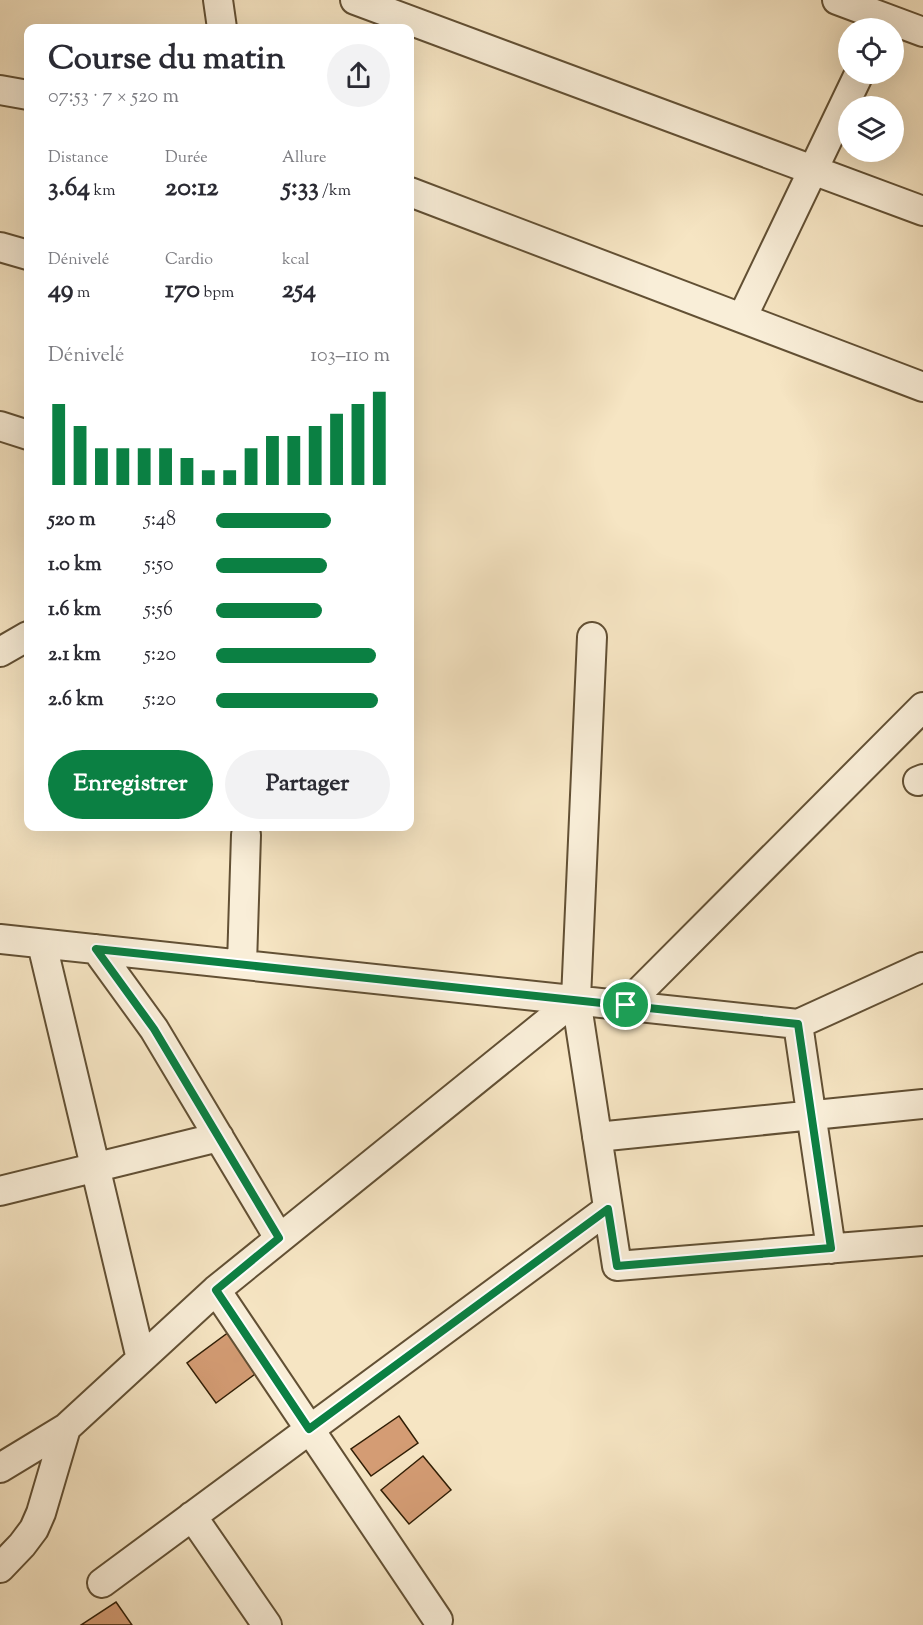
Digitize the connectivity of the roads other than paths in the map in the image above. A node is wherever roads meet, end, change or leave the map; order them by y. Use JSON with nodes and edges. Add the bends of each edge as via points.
{"nodes":[{"id":1,"x":218,"y":0,"type":"edge"},
{"id":2,"x":355,"y":0,"type":"edge"},
{"id":3,"x":837,"y":0,"type":"edge"},
{"id":4,"x":887,"y":16,"type":"edge"},
{"id":5,"x":221,"y":24,"type":"edge"},
{"id":6,"x":923,"y":32,"type":"edge"},
{"id":7,"x":854,"y":84,"type":"edge"},
{"id":8,"x":0,"y":90,"type":"edge"},
{"id":9,"x":24,"y":94,"type":"edge"},
{"id":10,"x":812,"y":170,"type":"junction"},
{"id":11,"x":414,"y":194,"type":"edge"},
{"id":12,"x":923,"y":211,"type":"edge"},
{"id":13,"x":0,"y":247,"type":"edge"},
{"id":14,"x":24,"y":254,"type":"edge"},
{"id":15,"x":742,"y":318,"type":"junction"},
{"id":16,"x":923,"y":387,"type":"edge"},
{"id":17,"x":0,"y":426,"type":"edge"},
{"id":18,"x":24,"y":434,"type":"edge"},
{"id":19,"x":592,"y":637,"type":"dead end"},
{"id":20,"x":24,"y":638,"type":"edge"},
{"id":21,"x":0,"y":652,"type":"edge"},
{"id":22,"x":923,"y":707,"type":"edge"},
{"id":23,"x":246,"y":835,"type":"dead end"},
{"id":24,"x":0,"y":939,"type":"edge"},
{"id":25,"x":42,"y":944,"type":"junction"},
{"id":26,"x":96,"y":949,"type":"junction"},
{"id":27,"x":242,"y":964,"type":"junction"},
{"id":28,"x":923,"y":967,"type":"edge"},
{"id":29,"x":576,"y":999,"type":"junction"},
{"id":30,"x":626,"y":1005,"type":"junction"},
{"id":31,"x":798,"y":1024,"type":"junction"},
{"id":32,"x":923,"y":1104,"type":"edge"},
{"id":33,"x":812,"y":1115,"type":"junction"},
{"id":34,"x":219,"y":1137,"type":"junction"},
{"id":35,"x":597,"y":1137,"type":"junction"},
{"id":36,"x":95,"y":1168,"type":"junction"},
{"id":37,"x":0,"y":1191,"type":"edge"},
{"id":38,"x":608,"y":1209,"type":"junction"},
{"id":39,"x":279,"y":1238,"type":"junction"},
{"id":40,"x":923,"y":1241,"type":"edge"},
{"id":41,"x":831,"y":1248,"type":"junction"},
{"id":42,"x":216,"y":1290,"type":"junction"},
{"id":43,"x":141,"y":1359,"type":"junction"},
{"id":44,"x":66,"y":1428,"type":"junction"},
{"id":45,"x":309,"y":1429,"type":"junction"},
{"id":46,"x":0,"y":1468,"type":"edge"},
{"id":47,"x":192,"y":1516,"type":"junction"},
{"id":48,"x":0,"y":1568,"type":"edge"},
{"id":49,"x":102,"y":1583,"type":"dead end"},
{"id":50,"x":438,"y":1620,"type":"dead end"},
{"id":51,"x":267,"y":1625,"type":"edge"}],
"edges":[{"from":1,"to":5,"type":"street"},
{"from":2,"to":10,"type":"street"},
{"from":3,"to":4,"type":"street"},
{"from":4,"to":6,"type":"street"},
{"from":7,"to":10,"type":"street"},
{"from":8,"to":9,"type":"street"},
{"from":10,"to":12,"type":"street"},
{"from":10,"to":15,"type":"street"},
{"from":11,"to":15,"type":"street"},
{"from":13,"to":14,"type":"street"},
{"from":15,"to":16,"type":"street"},
{"from":17,"to":18,"type":"street"},
{"from":19,"to":29,"type":"street"},
{"from":20,"to":21,"type":"street"},
{"from":22,"to":30,"type":"street"},
{"from":23,"to":27,"type":"street"},
{"from":24,"to":25,"type":"street"},
{"from":25,"to":26,"type":"street"},
{"from":25,"to":36,"type":"street"},
{"from":26,"to":27,"type":"street"},
{"from":26,"to":34,"type":"street","via":[[154,1029]]},
{"from":27,"to":29,"type":"street"},
{"from":28,"to":31,"type":"street"},
{"from":29,"to":30,"type":"street"},
{"from":29,"to":35,"type":"street"},
{"from":29,"to":39,"type":"street"},
{"from":30,"to":31,"type":"street"},
{"from":31,"to":33,"type":"street"},
{"from":32,"to":33,"type":"street"},
{"from":33,"to":35,"type":"street"},
{"from":33,"to":41,"type":"street"},
{"from":34,"to":36,"type":"street"},
{"from":34,"to":39,"type":"street"},
{"from":35,"to":38,"type":"street"},
{"from":36,"to":37,"type":"street"},
{"from":36,"to":43,"type":"street"},
{"from":38,"to":41,"type":"street","via":[[617,1266]]},
{"from":38,"to":45,"type":"street"},
{"from":39,"to":42,"type":"street"},
{"from":40,"to":41,"type":"street"},
{"from":42,"to":43,"type":"street"},
{"from":42,"to":45,"type":"street"},
{"from":43,"to":44,"type":"street"},
{"from":44,"to":46,"type":"street"},
{"from":44,"to":48,"type":"street","via":[[34,1528]]},
{"from":45,"to":47,"type":"street"},
{"from":45,"to":50,"type":"street"},
{"from":47,"to":49,"type":"street"},
{"from":47,"to":51,"type":"street"}]}
